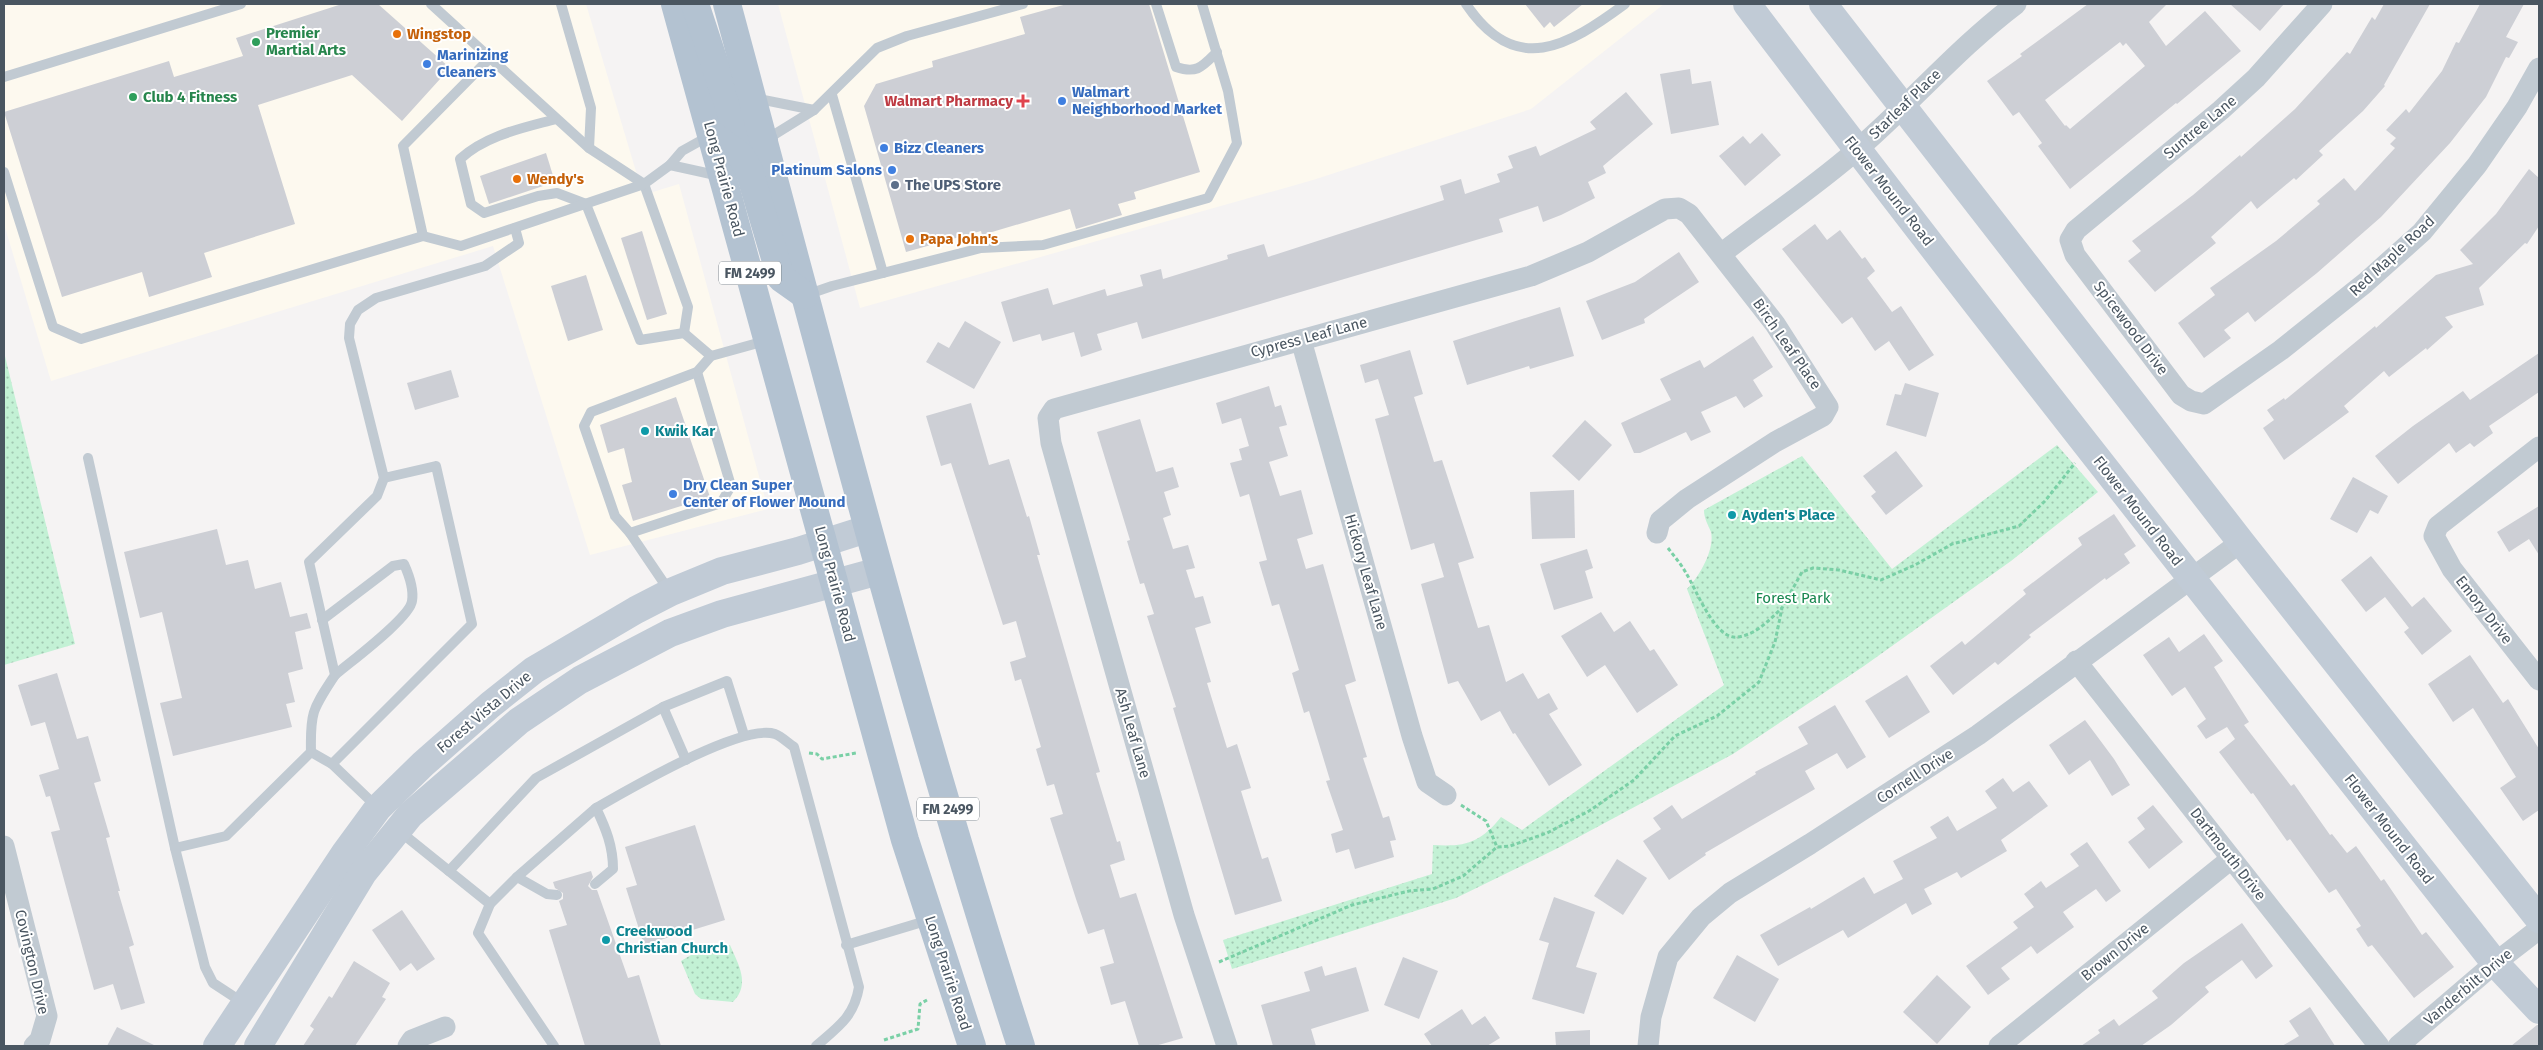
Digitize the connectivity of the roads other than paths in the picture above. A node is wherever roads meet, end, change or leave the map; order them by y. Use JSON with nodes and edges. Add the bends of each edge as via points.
{"nodes":[{"id":1,"x":242,"y":4,"type":"edge"},
{"id":2,"x":431,"y":4,"type":"edge"},
{"id":3,"x":561,"y":4,"type":"edge"},
{"id":4,"x":675,"y":4,"type":"edge"},
{"id":5,"x":695,"y":4,"type":"edge"},
{"id":6,"x":727,"y":4,"type":"edge"},
{"id":7,"x":1023,"y":4,"type":"edge"},
{"id":8,"x":1156,"y":4,"type":"edge"},
{"id":9,"x":1202,"y":4,"type":"edge"},
{"id":10,"x":1466,"y":4,"type":"edge"},
{"id":11,"x":1625,"y":4,"type":"edge"},
{"id":12,"x":1747,"y":4,"type":"edge"},
{"id":13,"x":1823,"y":4,"type":"edge"},
{"id":14,"x":2016,"y":4,"type":"edge"},
{"id":15,"x":2322,"y":4,"type":"edge"},
{"id":16,"x":1217,"y":52,"type":"junction"},
{"id":17,"x":490,"y":58,"type":"junction"},
{"id":18,"x":2539,"y":68,"type":"edge"},
{"id":19,"x":4,"y":77,"type":"edge"},
{"id":20,"x":832,"y":94,"type":"junction"},
{"id":21,"x":752,"y":97,"type":"junction"},
{"id":22,"x":1904,"y":108,"type":"junction"},
{"id":23,"x":814,"y":110,"type":"junction"},
{"id":24,"x":556,"y":119,"type":"junction"},
{"id":25,"x":712,"y":135,"type":"junction"},
{"id":26,"x":764,"y":141,"type":"junction"},
{"id":27,"x":589,"y":148,"type":"junction"},
{"id":28,"x":1857,"y":150,"type":"junction"},
{"id":29,"x":670,"y":165,"type":"junction"},
{"id":30,"x":4,"y":172,"type":"edge"},
{"id":31,"x":724,"y":178,"type":"junction"},
{"id":32,"x":644,"y":184,"type":"junction"},
{"id":33,"x":586,"y":204,"type":"junction"},
{"id":34,"x":515,"y":228,"type":"junction"},
{"id":35,"x":423,"y":236,"type":"junction"},
{"id":36,"x":2070,"y":240,"type":"joint"},
{"id":37,"x":1720,"y":254,"type":"junction"},
{"id":38,"x":1572,"y":259,"type":"joint"},
{"id":39,"x":883,"y":273,"type":"junction"},
{"id":40,"x":805,"y":295,"type":"junction"},
{"id":41,"x":684,"y":333,"type":"junction"},
{"id":42,"x":769,"y":340,"type":"junction"},
{"id":43,"x":1301,"y":340,"type":"junction"},
{"id":44,"x":711,"y":356,"type":"junction"},
{"id":45,"x":697,"y":372,"type":"junction"},
{"id":46,"x":2204,"y":404,"type":"joint"},
{"id":47,"x":1048,"y":418,"type":"joint"},
{"id":48,"x":2539,"y":447,"type":"edge"},
{"id":49,"x":88,"y":458,"type":"dead end"},
{"id":50,"x":384,"y":478,"type":"junction"},
{"id":51,"x":867,"y":529,"type":"junction"},
{"id":52,"x":1657,"y":533,"type":"road end"},
{"id":53,"x":630,"y":534,"type":"junction"},
{"id":54,"x":824,"y":542,"type":"junction"},
{"id":55,"x":2241,"y":542,"type":"junction"},
{"id":56,"x":879,"y":571,"type":"junction"},
{"id":57,"x":2190,"y":579,"type":"junction"},
{"id":58,"x":835,"y":583,"type":"junction"},
{"id":59,"x":670,"y":592,"type":"junction"},
{"id":60,"x":322,"y":620,"type":"junction"},
{"id":61,"x":2076,"y":661,"type":"junction"},
{"id":62,"x":335,"y":676,"type":"junction"},
{"id":63,"x":2539,"y":680,"type":"edge"},
{"id":64,"x":662,"y":707,"type":"junction"},
{"id":65,"x":744,"y":735,"type":"junction"},
{"id":66,"x":311,"y":752,"type":"junction"},
{"id":67,"x":686,"y":760,"type":"junction"},
{"id":68,"x":332,"y":764,"type":"junction"},
{"id":69,"x":1446,"y":795,"type":"road end"},
{"id":70,"x":378,"y":808,"type":"junction"},
{"id":71,"x":596,"y":808,"type":"junction"},
{"id":72,"x":397,"y":830,"type":"junction"},
{"id":73,"x":4,"y":846,"type":"edge"},
{"id":74,"x":175,"y":848,"type":"junction"},
{"id":75,"x":2231,"y":859,"type":"junction"},
{"id":76,"x":449,"y":871,"type":"junction"},
{"id":77,"x":518,"y":877,"type":"junction"},
{"id":78,"x":595,"y":884,"type":"dead end"},
{"id":79,"x":558,"y":895,"type":"dead end"},
{"id":80,"x":490,"y":904,"type":"junction"},
{"id":81,"x":2539,"y":918,"type":"edge"},
{"id":82,"x":931,"y":920,"type":"junction"},
{"id":83,"x":2539,"y":929,"type":"edge"},
{"id":84,"x":846,"y":945,"type":"junction"},
{"id":85,"x":2495,"y":964,"type":"junction"},
{"id":86,"x":246,"y":1005,"type":"junction"},
{"id":87,"x":2539,"y":1010,"type":"edge"},
{"id":88,"x":445,"y":1027,"type":"dead end"},
{"id":89,"x":34,"y":1046,"type":"edge"},
{"id":90,"x":218,"y":1046,"type":"edge"},
{"id":91,"x":258,"y":1046,"type":"edge"},
{"id":92,"x":408,"y":1046,"type":"edge"},
{"id":93,"x":554,"y":1046,"type":"edge"},
{"id":94,"x":816,"y":1046,"type":"edge"},
{"id":95,"x":972,"y":1046,"type":"edge"},
{"id":96,"x":1021,"y":1046,"type":"edge"},
{"id":97,"x":1227,"y":1046,"type":"edge"},
{"id":98,"x":1648,"y":1046,"type":"edge"},
{"id":99,"x":2000,"y":1046,"type":"edge"},
{"id":100,"x":2379,"y":1046,"type":"edge"},
{"id":101,"x":2398,"y":1046,"type":"edge"}],
"edges":[{"from":1,"to":19,"type":"lane"},
{"from":2,"to":17,"type":"lane"},
{"from":3,"to":27,"type":"lane","via":[[591,108]]},
{"from":4,"to":25,"type":"main road","name":"Long Prairie Road","number":"FM 2499"},
{"from":5,"to":26,"type":"main road","via":[[733,119],[739,130]]},
{"from":6,"to":21,"type":"main road","number":"FM 2499"},
{"from":7,"to":20,"type":"lane","via":[[907,36],[877,48]]},
{"from":8,"to":16,"type":"lane","via":[[1176,67],[1190,72],[1203,66]]},
{"from":9,"to":16,"type":"lane"},
{"from":10,"to":11,"type":"lane","via":[[1492,33],[1531,50],[1567,42]]},
{"from":12,"to":28,"type":"main road","name":"Flower Mound Road"},
{"from":13,"to":22,"type":"main road"},
{"from":14,"to":22,"type":"street","name":"Starleaf Place","via":[[1966,45]]},
{"from":15,"to":36,"type":"street","name":"Suntree Lane","via":[[2256,78],[2076,230]]},
{"from":16,"to":39,"type":"lane","via":[[1237,143],[1208,198],[1043,245],[980,248]]},
{"from":17,"to":24,"type":"lane"},
{"from":17,"to":35,"type":"lane","via":[[403,146]]},
{"from":18,"to":46,"type":"street","name":"Red Maple Road","via":[[2517,107],[2476,165],[2422,232],[2342,302]]},
{"from":20,"to":23,"type":"lane"},
{"from":20,"to":39,"type":"lane"},
{"from":21,"to":23,"type":"lane"},
{"from":21,"to":26,"type":"main road","number":"FM 2499"},
{"from":22,"to":28,"type":"street","name":"Starleaf Place"},
{"from":22,"to":55,"type":"main road"},
{"from":23,"to":26,"type":"lane"},
{"from":24,"to":27,"type":"lane"},
{"from":24,"to":33,"type":"lane","via":[[495,137],[474,146],[460,159],[471,204],[484,213],[557,193]]},
{"from":25,"to":29,"type":"lane","via":[[682,151]]},
{"from":25,"to":31,"type":"main road","name":"Long Prairie Road","number":"FM 2499"},
{"from":25,"to":40,"type":"main road","via":[[741,156],[749,170],[781,278]]},
{"from":26,"to":40,"type":"main road","number":"FM 2499"},
{"from":27,"to":32,"type":"lane"},
{"from":28,"to":37,"type":"street","name":"Starleaf Place"},
{"from":28,"to":57,"type":"main road","name":"Flower Mound Road"},
{"from":29,"to":31,"type":"lane"},
{"from":29,"to":32,"type":"lane"},
{"from":30,"to":35,"type":"lane","via":[[53,327],[81,339]]},
{"from":31,"to":42,"type":"main road","name":"Long Prairie Road","number":"FM 2499"},
{"from":32,"to":33,"type":"lane"},
{"from":32,"to":41,"type":"lane","via":[[688,307]]},
{"from":33,"to":34,"type":"lane"},
{"from":33,"to":41,"type":"lane","via":[[640,340]]},
{"from":34,"to":35,"type":"lane","via":[[461,246]]},
{"from":34,"to":50,"type":"lane","via":[[519,243],[485,266],[376,298],[358,310],[350,324],[349,338]]},
{"from":36,"to":46,"type":"street","name":"Spicewood Drive","via":[[2075,255],[2182,394],[2191,401]]},
{"from":37,"to":38,"type":"street","name":"Birch Leaf Place","via":[[1689,214],[1679,208],[1665,209]]},
{"from":37,"to":52,"type":"street","name":"Birch Leaf Place","via":[[1775,324],[1828,407],[1823,416],[1775,442],[1687,499],[1660,521]]},
{"from":38,"to":43,"type":"street","name":"Cypress Leaf Lane","via":[[1531,276]]},
{"from":39,"to":40,"type":"lane"},
{"from":40,"to":51,"type":"main road","number":"FM 2499"},
{"from":41,"to":44,"type":"lane"},
{"from":42,"to":44,"type":"lane"},
{"from":42,"to":54,"type":"main road","name":"Long Prairie Road","number":"FM 2499"},
{"from":43,"to":47,"type":"street","name":"Cypress Leaf Lane","via":[[1065,404],[1054,409]]},
{"from":43,"to":69,"type":"street","name":"Hickory Leaf Lane","via":[[1412,736],[1427,782]]},
{"from":44,"to":45,"type":"lane"},
{"from":45,"to":53,"type":"lane","via":[[731,486],[721,503]]},
{"from":45,"to":53,"type":"lane","via":[[591,412],[584,426],[615,516]]},
{"from":47,"to":97,"type":"street","name":"Ash Leaf Lane","via":[[1051,443],[1184,915]]},
{"from":48,"to":63,"type":"street","name":"Emory Drive","via":[[2438,526],[2434,536],[2452,570]]},
{"from":49,"to":74,"type":"lane"},
{"from":50,"to":60,"type":"lane","via":[[377,496],[309,562]]},
{"from":50,"to":68,"type":"lane","via":[[436,466],[472,624]]},
{"from":51,"to":54,"type":"main road","name":"Forest Vista Drive"},
{"from":51,"to":56,"type":"main road","number":"FM 2499"},
{"from":53,"to":59,"type":"lane"},
{"from":54,"to":58,"type":"main road","name":"Long Prairie Road","number":"FM 2499"},
{"from":54,"to":59,"type":"main road","name":"Forest Vista Drive","via":[[722,571]]},
{"from":55,"to":57,"type":"street","name":"Cornell Drive"},
{"from":55,"to":81,"type":"main road"},
{"from":56,"to":58,"type":"main road","name":"Forest Vista Drive"},
{"from":56,"to":96,"type":"main road","number":"FM 2499","via":[[958,846]]},
{"from":57,"to":61,"type":"street","name":"Cornell Drive"},
{"from":57,"to":85,"type":"main road","name":"Flower Mound Road"},
{"from":58,"to":72,"type":"main road","name":"Forest Vista Drive","via":[[722,614],[670,633],[580,680],[518,721],[463,767]]},
{"from":58,"to":82,"type":"main road","name":"Long Prairie Road","number":"FM 2499","via":[[892,794]]},
{"from":59,"to":70,"type":"main road","name":"Forest Vista Drive","via":[[534,670],[423,764]]},
{"from":60,"to":62,"type":"lane"},
{"from":60,"to":62,"type":"lane","via":[[394,566],[404,564],[412,592],[408,610]]},
{"from":61,"to":75,"type":"street","name":"Dartmouth Drive"},
{"from":61,"to":98,"type":"street","name":"Cornell Drive","via":[[1970,740],[1730,893],[1701,917],[1668,957],[1651,1017]]},
{"from":62,"to":66,"type":"lane","via":[[314,708]]},
{"from":64,"to":65,"type":"lane","via":[[727,681]]},
{"from":64,"to":67,"type":"lane"},
{"from":64,"to":76,"type":"lane","via":[[536,778]]},
{"from":65,"to":67,"type":"lane"},
{"from":65,"to":84,"type":"lane","via":[[774,734],[794,747]]},
{"from":66,"to":68,"type":"lane"},
{"from":66,"to":74,"type":"lane","via":[[226,836]]},
{"from":67,"to":71,"type":"lane","via":[[654,774]]},
{"from":68,"to":70,"type":"lane"},
{"from":70,"to":72,"type":"main road"},
{"from":70,"to":86,"type":"main road","name":"Forest Vista Drive"},
{"from":71,"to":77,"type":"lane"},
{"from":71,"to":78,"type":"lane","via":[[609,836],[613,869]]},
{"from":72,"to":76,"type":"lane"},
{"from":72,"to":91,"type":"main road","name":"Forest Vista Drive","via":[[363,873]]},
{"from":73,"to":89,"type":"street","name":"Covington Drive","via":[[47,1016],[40,1040]]},
{"from":74,"to":86,"type":"lane","via":[[204,967],[213,983]]},
{"from":75,"to":99,"type":"street","name":"Brown Drive"},
{"from":75,"to":100,"type":"street","name":"Dartmouth Drive"},
{"from":76,"to":80,"type":"lane"},
{"from":77,"to":79,"type":"lane","via":[[546,894]]},
{"from":77,"to":80,"type":"lane"},
{"from":80,"to":93,"type":"lane","via":[[478,933]]},
{"from":82,"to":84,"type":"lane"},
{"from":82,"to":95,"type":"main road","name":"Long Prairie Road","number":"FM 2499"},
{"from":83,"to":85,"type":"street","name":"Vanderbilt Drive"},
{"from":84,"to":94,"type":"lane","via":[[859,987],[856,1003],[844,1021]]},
{"from":85,"to":87,"type":"main road","name":"Flower Mound Road"},
{"from":85,"to":101,"type":"street","name":"Vanderbilt Drive"},
{"from":86,"to":90,"type":"main road","name":"Forest Vista Drive"},
{"from":88,"to":92,"type":"street","via":[[412,1040]]}]}
